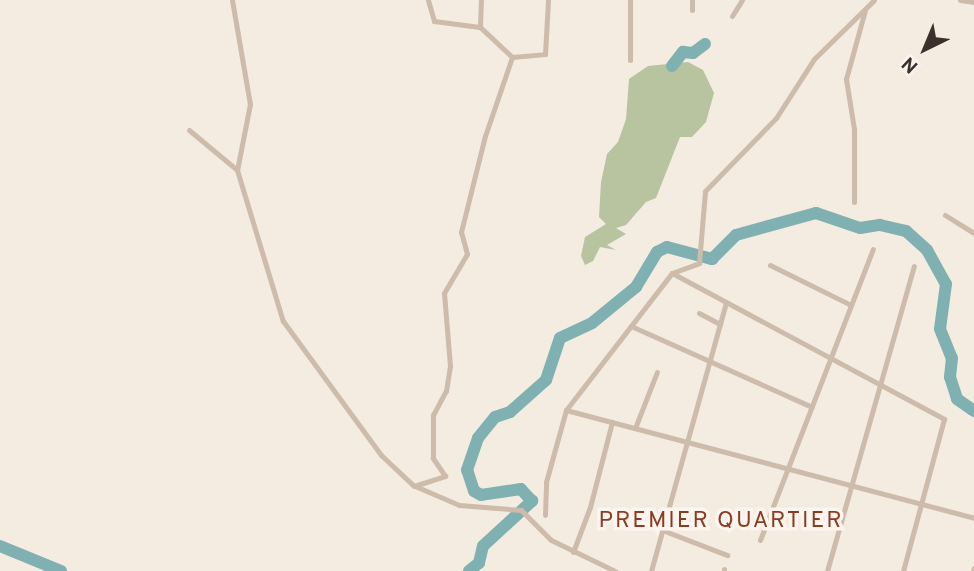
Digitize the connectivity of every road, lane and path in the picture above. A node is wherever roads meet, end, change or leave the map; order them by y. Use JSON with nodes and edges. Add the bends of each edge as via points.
{"nodes":[{"id":1,"x":232,"y":0,"type":"edge"},
{"id":2,"x":428,"y":0,"type":"edge"},
{"id":3,"x":481,"y":0,"type":"edge"},
{"id":4,"x":548,"y":0,"type":"edge"},
{"id":5,"x":630,"y":0,"type":"edge"},
{"id":6,"x":692,"y":0,"type":"edge"},
{"id":7,"x":742,"y":0,"type":"edge"},
{"id":8,"x":874,"y":0,"type":"edge"},
{"id":9,"x":960,"y":0,"type":"edge"},
{"id":10,"x":974,"y":2,"type":"edge"},
{"id":11,"x":692,"y":10,"type":"dead end"},
{"id":12,"x":864,"y":10,"type":"junction"},
{"id":13,"x":732,"y":16,"type":"dead end"},
{"id":14,"x":480,"y":27,"type":"junction"},
{"id":15,"x":512,"y":57,"type":"junction"},
{"id":16,"x":630,"y":60,"type":"dead end"},
{"id":17,"x":190,"y":130,"type":"dead end"},
{"id":18,"x":237,"y":170,"type":"junction"},
{"id":19,"x":854,"y":202,"type":"dead end"},
{"id":20,"x":946,"y":215,"type":"dead end"},
{"id":21,"x":974,"y":233,"type":"edge"},
{"id":22,"x":873,"y":248,"type":"dead end"},
{"id":23,"x":770,"y":265,"type":"dead end"},
{"id":24,"x":914,"y":266,"type":"dead end"},
{"id":25,"x":672,"y":273,"type":"junction"},
{"id":26,"x":726,"y":302,"type":"junction"},
{"id":27,"x":851,"y":305,"type":"junction"},
{"id":28,"x":699,"y":313,"type":"dead end"},
{"id":29,"x":720,"y":324,"type":"junction"},
{"id":30,"x":631,"y":326,"type":"junction"},
{"id":31,"x":832,"y":359,"type":"junction"},
{"id":32,"x":709,"y":363,"type":"junction"},
{"id":33,"x":657,"y":372,"type":"dead end"},
{"id":34,"x":881,"y":385,"type":"junction"},
{"id":35,"x":812,"y":407,"type":"junction"},
{"id":36,"x":566,"y":410,"type":"junction"},
{"id":37,"x":612,"y":422,"type":"junction"},
{"id":38,"x":635,"y":428,"type":"junction"},
{"id":39,"x":687,"y":442,"type":"junction"},
{"id":40,"x":788,"y":468,"type":"junction"},
{"id":41,"x":851,"y":485,"type":"junction"},
{"id":42,"x":414,"y":486,"type":"junction"},
{"id":43,"x":921,"y":504,"type":"junction"},
{"id":44,"x":545,"y":515,"type":"dead end"},
{"id":45,"x":974,"y":518,"type":"edge"},
{"id":46,"x":662,"y":530,"type":"junction"},
{"id":47,"x":760,"y":540,"type":"dead end"},
{"id":48,"x":573,"y":552,"type":"junction"},
{"id":49,"x":727,"y":555,"type":"dead end"},
{"id":50,"x":615,"y":571,"type":"edge"},
{"id":51,"x":651,"y":571,"type":"edge"},
{"id":52,"x":827,"y":571,"type":"edge"},
{"id":53,"x":903,"y":571,"type":"edge"}],
"edges":[{"from":1,"to":18,"type":"street","via":[[250,104]]},
{"from":2,"to":14,"type":"street","via":[[434,21]]},
{"from":3,"to":14,"type":"street"},
{"from":4,"to":15,"type":"street","via":[[545,54]]},
{"from":5,"to":16,"type":"street"},
{"from":6,"to":11,"type":"street"},
{"from":7,"to":13,"type":"street"},
{"from":8,"to":12,"type":"street"},
{"from":9,"to":10,"type":"street"},
{"from":12,"to":19,"type":"street","via":[[846,79],[854,129]]},
{"from":12,"to":25,"type":"street","via":[[814,59],[782,110],[705,191],[699,263]]},
{"from":14,"to":15,"type":"street"},
{"from":15,"to":42,"type":"street","via":[[485,136],[461,232],[467,254],[444,293],[450,366],[446,391],[433,415],[433,458],[445,476]]},
{"from":17,"to":18,"type":"street"},
{"from":18,"to":42,"type":"street","via":[[283,321],[381,455]]},
{"from":20,"to":21,"type":"street"},
{"from":22,"to":27,"type":"street"},
{"from":23,"to":27,"type":"street"},
{"from":24,"to":34,"type":"street"},
{"from":25,"to":26,"type":"street"},
{"from":25,"to":30,"type":"street"},
{"from":26,"to":29,"type":"street"},
{"from":26,"to":31,"type":"street"},
{"from":27,"to":31,"type":"street"},
{"from":28,"to":29,"type":"street"},
{"from":29,"to":32,"type":"street"},
{"from":30,"to":32,"type":"street"},
{"from":30,"to":36,"type":"street"},
{"from":31,"to":34,"type":"street"},
{"from":31,"to":35,"type":"street"},
{"from":32,"to":35,"type":"street"},
{"from":32,"to":39,"type":"street"},
{"from":33,"to":38,"type":"street"},
{"from":34,"to":41,"type":"street"},
{"from":34,"to":43,"type":"street","via":[[944,419]]},
{"from":35,"to":40,"type":"street"},
{"from":36,"to":37,"type":"street"},
{"from":36,"to":44,"type":"street","via":[[546,482]]},
{"from":37,"to":38,"type":"street"},
{"from":37,"to":48,"type":"street"},
{"from":38,"to":39,"type":"street"},
{"from":39,"to":40,"type":"street"},
{"from":39,"to":46,"type":"street"},
{"from":40,"to":41,"type":"street"},
{"from":40,"to":47,"type":"street"},
{"from":41,"to":43,"type":"street"},
{"from":41,"to":52,"type":"street"},
{"from":42,"to":48,"type":"street","via":[[459,505],[521,510],[551,540]]},
{"from":43,"to":45,"type":"street"},
{"from":43,"to":53,"type":"street"},
{"from":46,"to":49,"type":"street"},
{"from":46,"to":51,"type":"street"},
{"from":48,"to":50,"type":"street"}]}
